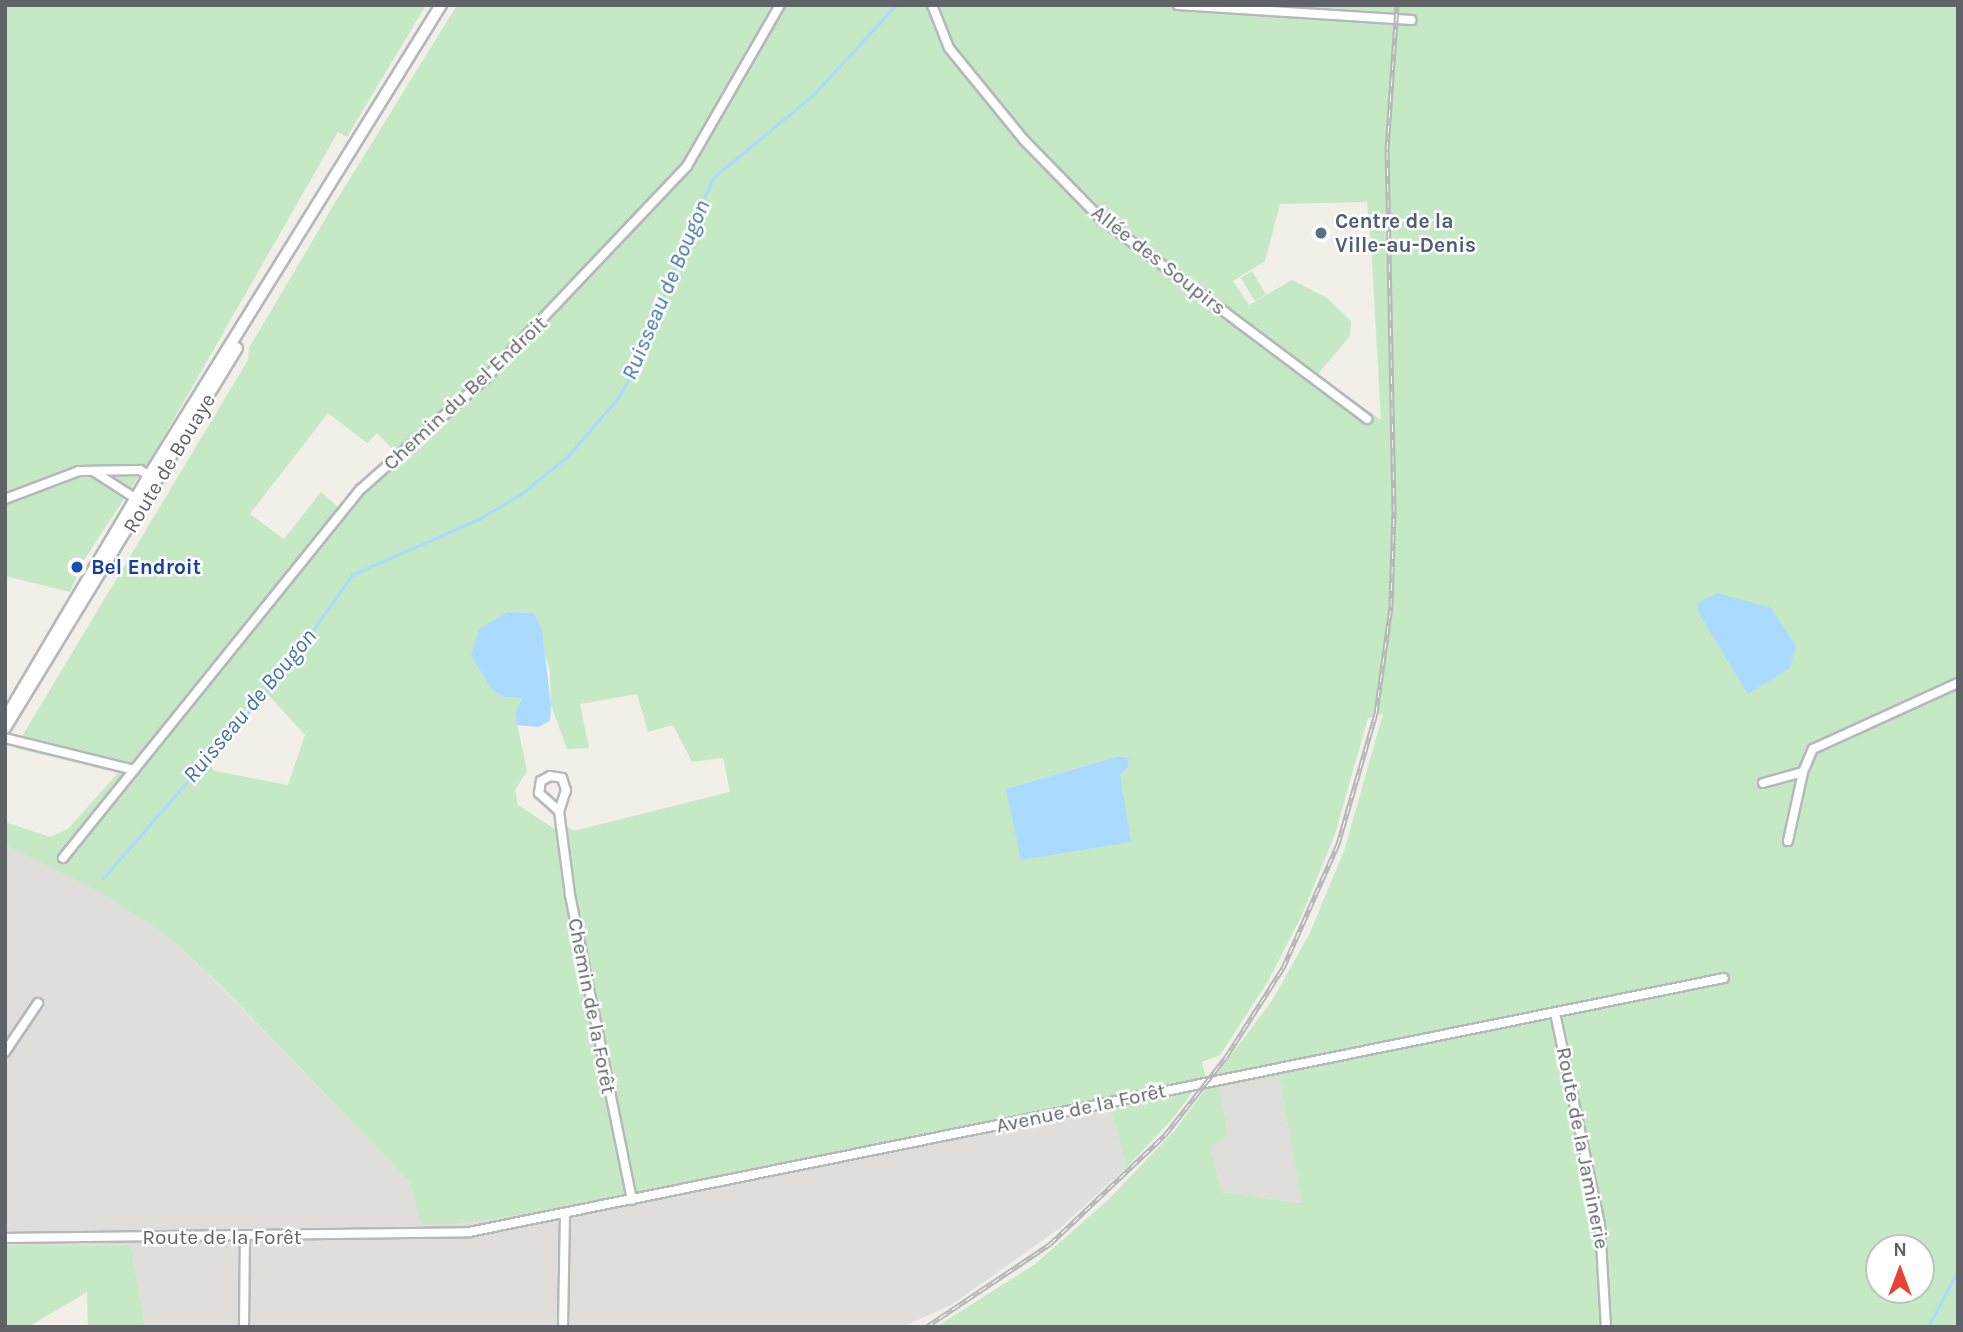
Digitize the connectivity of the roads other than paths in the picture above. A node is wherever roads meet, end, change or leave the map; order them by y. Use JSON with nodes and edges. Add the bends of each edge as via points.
{"nodes":[{"id":1,"x":441,"y":5,"type":"edge"},
{"id":2,"x":780,"y":5,"type":"edge"},
{"id":3,"x":932,"y":5,"type":"edge"},
{"id":4,"x":1178,"y":5,"type":"edge"},
{"id":5,"x":1412,"y":20,"type":"dead end"},
{"id":6,"x":261,"y":302,"type":"junction"},
{"id":7,"x":1367,"y":419,"type":"dead end"},
{"id":8,"x":93,"y":471,"type":"junction"},
{"id":9,"x":150,"y":474,"type":"junction"},
{"id":10,"x":5,"y":499,"type":"edge"},
{"id":11,"x":142,"y":500,"type":"junction"},
{"id":12,"x":1958,"y":683,"type":"edge"},
{"id":13,"x":5,"y":719,"type":"edge"},
{"id":14,"x":5,"y":728,"type":"edge"},
{"id":15,"x":5,"y":738,"type":"edge"},
{"id":16,"x":134,"y":770,"type":"junction"},
{"id":17,"x":1803,"y":772,"type":"junction"},
{"id":18,"x":1763,"y":783,"type":"dead end"},
{"id":19,"x":559,"y":811,"type":"dead end"},
{"id":20,"x":1788,"y":841,"type":"dead end"},
{"id":21,"x":63,"y":858,"type":"dead end"},
{"id":22,"x":1724,"y":978,"type":"dead end"},
{"id":23,"x":38,"y":1003,"type":"dead end"},
{"id":24,"x":1555,"y":1013,"type":"junction"},
{"id":25,"x":5,"y":1052,"type":"edge"},
{"id":26,"x":632,"y":1200,"type":"junction"},
{"id":27,"x":565,"y":1215,"type":"junction"},
{"id":28,"x":438,"y":1234,"type":"joint"},
{"id":29,"x":245,"y":1237,"type":"junction"},
{"id":30,"x":5,"y":1238,"type":"edge"},
{"id":31,"x":244,"y":1327,"type":"edge"},
{"id":32,"x":563,"y":1327,"type":"edge"},
{"id":33,"x":1606,"y":1327,"type":"edge"}],
"edges":[{"from":1,"to":6,"type":"main road","name":"Route de Bouaye"},
{"from":2,"to":16,"type":"street","name":"Chemin du Bel Endroit","via":[[687,166],[486,378],[361,489]]},
{"from":3,"to":7,"type":"street","name":"Allée des Soupirs","via":[[950,48],[1024,140],[1101,219]]},
{"from":4,"to":5,"type":"street"},
{"from":6,"to":9,"type":"main road","name":"Route de Bouaye"},
{"from":6,"to":11,"type":"main road","name":"Route de Bouaye"},
{"from":8,"to":9,"type":"street"},
{"from":8,"to":10,"type":"street","via":[[63,475]]},
{"from":8,"to":11,"type":"street"},
{"from":9,"to":11,"type":"main road","name":"Route de Bouaye"},
{"from":11,"to":13,"type":"main road","name":"Route de Bouaye"},
{"from":11,"to":14,"type":"main road","name":"Route de Bouaye"},
{"from":12,"to":17,"type":"street","via":[[1813,749]]},
{"from":15,"to":16,"type":"street"},
{"from":16,"to":21,"type":"street","name":"Chemin du Bel Endroit"},
{"from":17,"to":18,"type":"street"},
{"from":17,"to":20,"type":"street"},
{"from":19,"to":26,"type":"street","name":"Chemin de la Forêt","via":[[570,895]]},
{"from":22,"to":24,"type":"street","name":"Avenue de la Forêt"},
{"from":23,"to":25,"type":"street"},
{"from":24,"to":26,"type":"street","name":"Avenue de la Forêt"},
{"from":24,"to":33,"type":"street","name":"Route de la Jaminerie","via":[[1603,1238]]},
{"from":26,"to":27,"type":"street","name":"Avenue de la Forêt"},
{"from":27,"to":28,"type":"street","name":"Avenue de la Forêt"},
{"from":27,"to":32,"type":"street"},
{"from":28,"to":29,"type":"street","name":"Route de la Forêt"},
{"from":29,"to":30,"type":"street","name":"Route de la Forêt"},
{"from":29,"to":31,"type":"street"}]}
